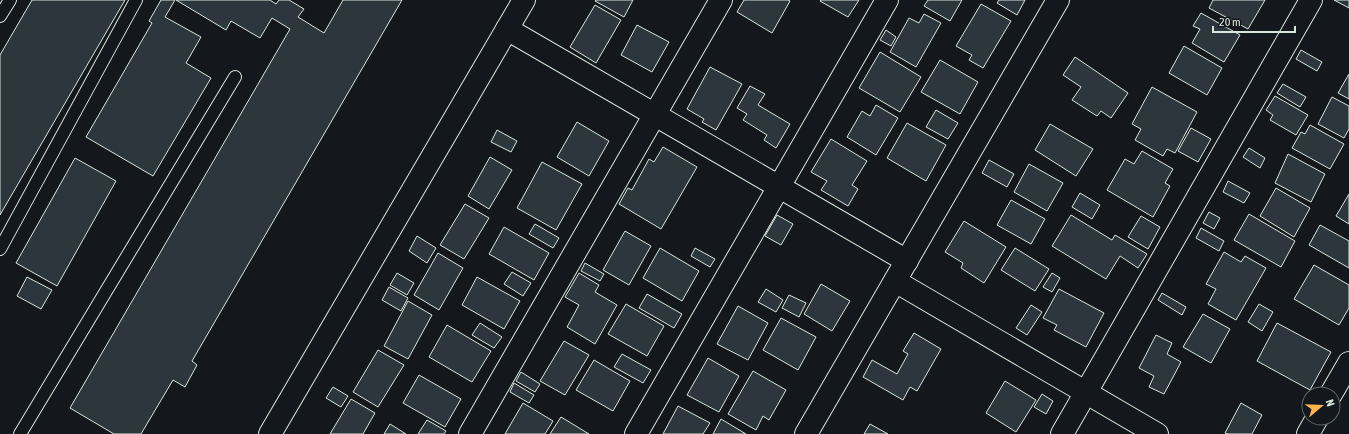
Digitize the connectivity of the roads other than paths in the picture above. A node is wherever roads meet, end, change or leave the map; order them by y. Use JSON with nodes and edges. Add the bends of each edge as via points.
{"nodes":[{"id":1,"x":10,"y":0,"type":"edge"},
{"id":2,"x":136,"y":0,"type":"edge"},
{"id":3,"x":524,"y":0,"type":"edge"},
{"id":4,"x":721,"y":0,"type":"edge"},
{"id":5,"x":887,"y":0,"type":"edge"},
{"id":6,"x":1058,"y":0,"type":"edge"},
{"id":7,"x":1311,"y":0,"type":"edge"},
{"id":8,"x":0,"y":16,"type":"edge"},
{"id":9,"x":507,"y":29,"type":"junction"},
{"id":10,"x":235,"y":78,"type":"dead end"},
{"id":11,"x":654,"y":115,"type":"junction"},
{"id":12,"x":779,"y":186,"type":"junction"},
{"id":13,"x":0,"y":249,"type":"edge"},
{"id":14,"x":907,"y":260,"type":"junction"},
{"id":15,"x":895,"y":281,"type":"junction"},
{"id":16,"x":1349,"y":363,"type":"edge"},
{"id":17,"x":1336,"y":386,"type":"edge"},
{"id":18,"x":1086,"y":393,"type":"junction"},
{"id":19,"x":20,"y":434,"type":"edge"},
{"id":20,"x":270,"y":434,"type":"edge"},
{"id":21,"x":470,"y":434,"type":"edge"},
{"id":22,"x":636,"y":434,"type":"edge"},
{"id":23,"x":806,"y":434,"type":"edge"},
{"id":24,"x":1062,"y":434,"type":"edge"},
{"id":25,"x":1157,"y":434,"type":"edge"}],
"edges":[{"from":1,"to":8,"type":"lane"},
{"from":2,"to":13,"type":"lane"},
{"from":3,"to":9,"type":"street"},
{"from":4,"to":11,"type":"street"},
{"from":5,"to":12,"type":"street"},
{"from":6,"to":14,"type":"street"},
{"from":7,"to":18,"type":"street"},
{"from":9,"to":11,"type":"street"},
{"from":9,"to":20,"type":"street"},
{"from":10,"to":19,"type":"lane"},
{"from":11,"to":12,"type":"street"},
{"from":11,"to":21,"type":"street"},
{"from":12,"to":14,"type":"street"},
{"from":12,"to":22,"type":"street"},
{"from":14,"to":15,"type":"street"},
{"from":15,"to":18,"type":"street"},
{"from":15,"to":23,"type":"street"},
{"from":16,"to":17,"type":"street"},
{"from":18,"to":24,"type":"street"},
{"from":18,"to":25,"type":"street"}]}
